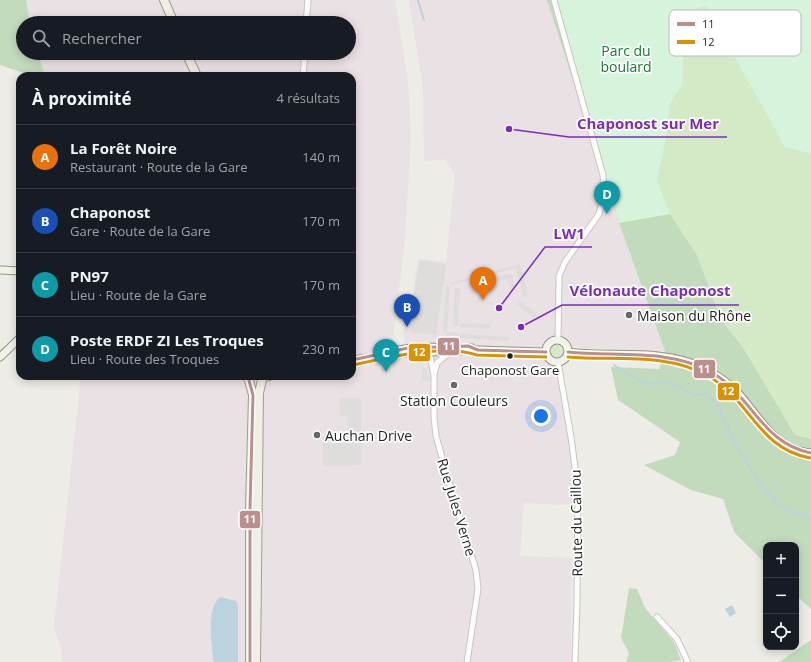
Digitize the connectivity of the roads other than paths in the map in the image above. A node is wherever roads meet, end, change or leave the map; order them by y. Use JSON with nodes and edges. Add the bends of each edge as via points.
{"nodes":[{"id":1,"x":164,"y":0,"type":"edge"},
{"id":2,"x":308,"y":0,"type":"edge"},
{"id":3,"x":554,"y":0,"type":"edge"},
{"id":4,"x":171,"y":16,"type":"edge"},
{"id":5,"x":307,"y":16,"type":"edge"},
{"id":6,"x":189,"y":60,"type":"edge"},
{"id":7,"x":304,"y":60,"type":"edge"},
{"id":8,"x":195,"y":72,"type":"edge"},
{"id":9,"x":303,"y":72,"type":"edge"},
{"id":10,"x":0,"y":270,"type":"edge"},
{"id":11,"x":16,"y":272,"type":"edge"},
{"id":12,"x":558,"y":340,"type":"junction"},
{"id":13,"x":16,"y":342,"type":"edge"},
{"id":14,"x":478,"y":350,"type":"junction"},
{"id":15,"x":429,"y":352,"type":"junction"},
{"id":16,"x":450,"y":352,"type":"junction"},
{"id":17,"x":546,"y":352,"type":"junction"},
{"id":18,"x":568,"y":352,"type":"junction"},
{"id":19,"x":0,"y":357,"type":"edge"},
{"id":20,"x":367,"y":358,"type":"junction"},
{"id":21,"x":356,"y":359,"type":"edge"},
{"id":22,"x":558,"y":362,"type":"junction"},
{"id":23,"x":434,"y":375,"type":"junction"},
{"id":24,"x":248,"y":380,"type":"edge"},
{"id":25,"x":266,"y":380,"type":"edge"},
{"id":26,"x":811,"y":452,"type":"edge"},
{"id":27,"x":657,"y":617,"type":"dead end"},
{"id":28,"x":250,"y":662,"type":"edge"},
{"id":29,"x":256,"y":662,"type":"edge"},
{"id":30,"x":467,"y":662,"type":"edge"},
{"id":31,"x":575,"y":662,"type":"edge"},
{"id":32,"x":688,"y":662,"type":"edge"}],
"edges":[{"from":1,"to":4,"type":"main road"},
{"from":2,"to":5,"type":"street"},
{"from":3,"to":12,"type":"street","via":[[603,175],[604,194],[599,214],[565,262],[559,276]]},
{"from":6,"to":8,"type":"main road"},
{"from":7,"to":9,"type":"street"},
{"from":10,"to":11,"type":"main road"},
{"from":12,"to":17,"type":"main road","via":[[549,344]]},
{"from":12,"to":18,"type":"main road","via":[[564,342]]},
{"from":13,"to":19,"type":"main road"},
{"from":14,"to":16,"type":"main road"},
{"from":14,"to":17,"type":"main road"},
{"from":14,"to":20,"type":"main road","via":[[468,346],[417,347]]},
{"from":15,"to":16,"type":"main road"},
{"from":15,"to":20,"type":"main road"},
{"from":15,"to":23,"type":"street","name":"Rue Jules Verne"},
{"from":16,"to":23,"type":"street","via":[[437,363]]},
{"from":17,"to":22,"type":"main road","via":[[549,358]]},
{"from":18,"to":22,"type":"main road","via":[[565,359]]},
{"from":18,"to":26,"type":"main road","via":[[658,357],[699,366],[727,383],[777,440],[792,449]]},
{"from":20,"to":21,"type":"main road"},
{"from":22,"to":31,"type":"street","name":"Route du Caillou","via":[[578,491]]},
{"from":23,"to":30,"type":"street","name":"Rue Jules Verne","via":[[436,436],[476,570],[478,589]]},
{"from":24,"to":28,"type":"main road","via":[[253,395]]},
{"from":25,"to":29,"type":"main road","via":[[260,393]]},
{"from":27,"to":32,"type":"street","via":[[677,639]]}]}
